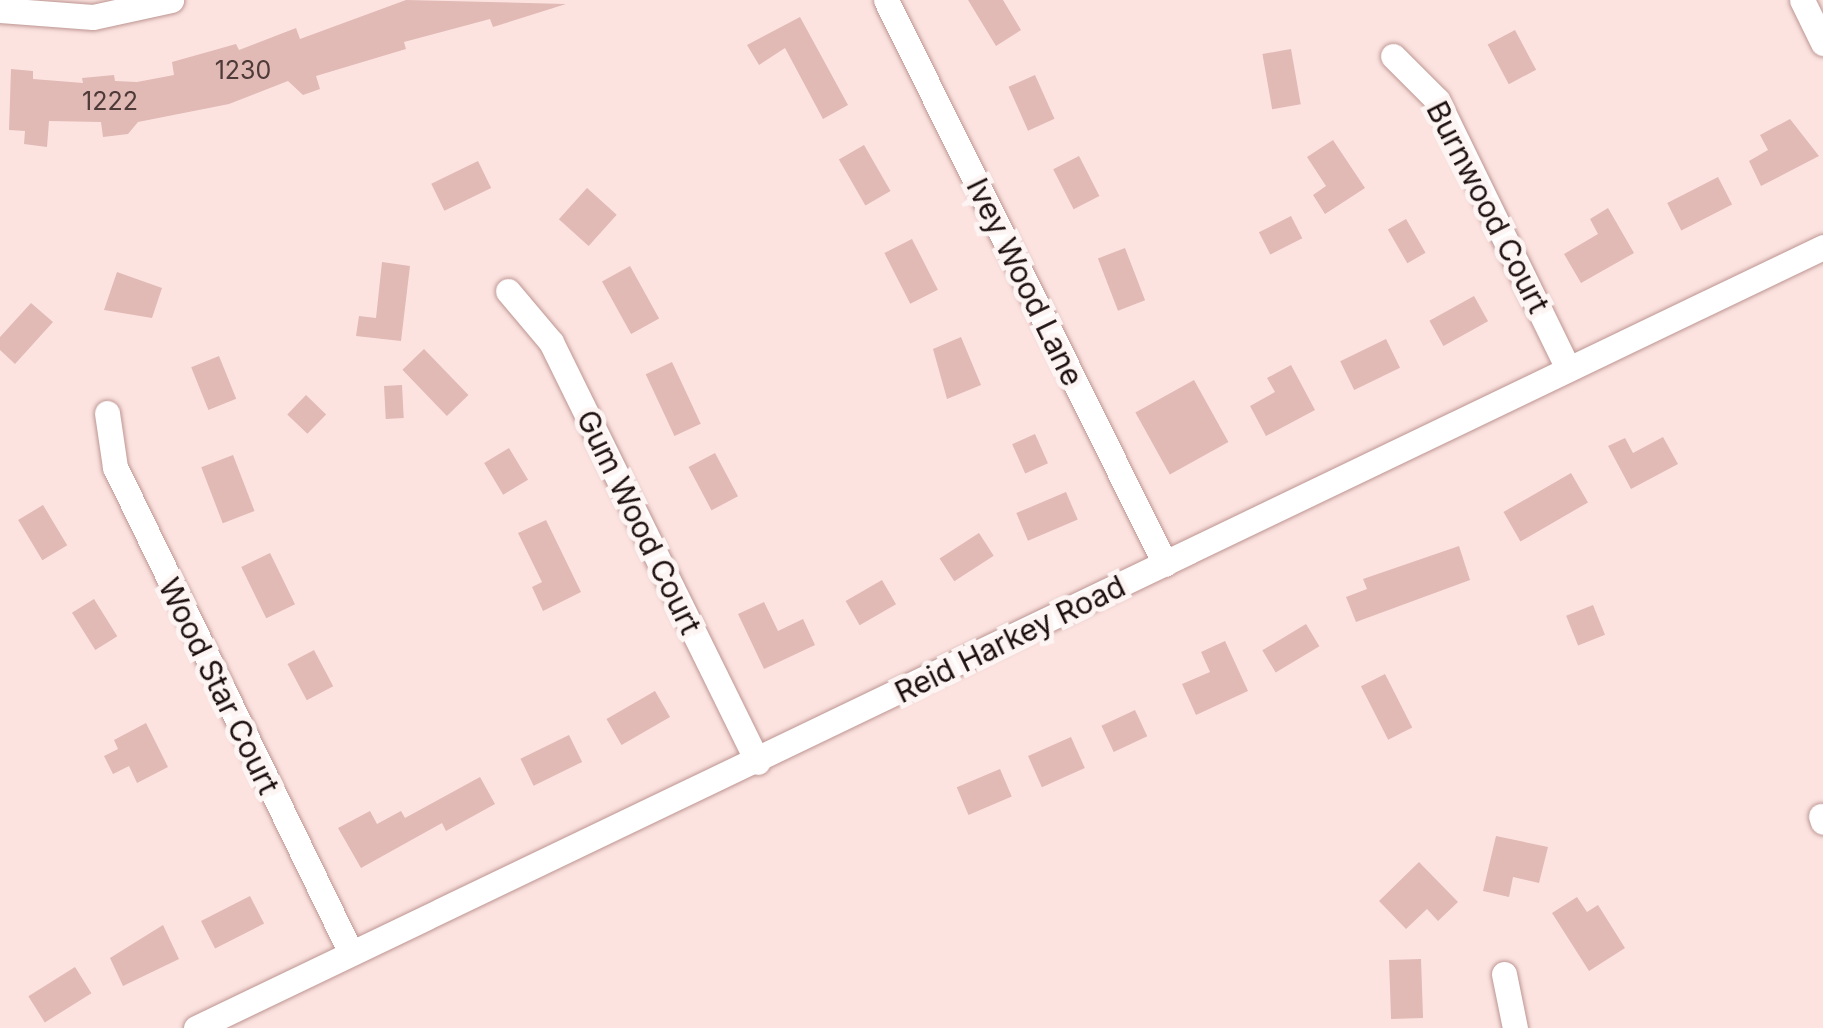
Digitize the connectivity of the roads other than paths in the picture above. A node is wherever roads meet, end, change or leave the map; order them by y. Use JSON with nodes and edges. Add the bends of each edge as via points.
{"nodes":[{"id":1,"x":172,"y":0,"type":"edge"},
{"id":2,"x":886,"y":0,"type":"edge"},
{"id":3,"x":1802,"y":0,"type":"edge"},
{"id":4,"x":0,"y":10,"type":"edge"},
{"id":5,"x":1823,"y":43,"type":"edge"},
{"id":6,"x":1393,"y":56,"type":"dead end"},
{"id":7,"x":1823,"y":247,"type":"edge"},
{"id":8,"x":508,"y":291,"type":"dead end"},
{"id":9,"x":1568,"y":369,"type":"junction"},
{"id":10,"x":107,"y":413,"type":"dead end"},
{"id":11,"x":1164,"y":564,"type":"junction"},
{"id":12,"x":758,"y":762,"type":"junction"},
{"id":13,"x":351,"y":953,"type":"junction"},
{"id":14,"x":1504,"y":974,"type":"dead end"},
{"id":15,"x":196,"y":1028,"type":"edge"},
{"id":16,"x":1515,"y":1028,"type":"edge"}],
"edges":[{"from":1,"to":4,"type":"street","via":[[93,17]]},
{"from":2,"to":11,"type":"street","name":"Ivey Wood Lane"},
{"from":3,"to":5,"type":"street"},
{"from":6,"to":9,"type":"street","name":"Burnwood Court","via":[[1437,100]]},
{"from":7,"to":9,"type":"street","name":"Reid Harkey Road"},
{"from":8,"to":12,"type":"street","name":"Gum Wood Court","via":[[551,342]]},
{"from":9,"to":11,"type":"street","name":"Reid Harkey Road"},
{"from":10,"to":13,"type":"street","name":"Wood Star Court","via":[[115,467]]},
{"from":11,"to":12,"type":"street","name":"Reid Harkey Road"},
{"from":12,"to":13,"type":"street","name":"Reid Harkey Road"},
{"from":13,"to":15,"type":"street","name":"Reid Harkey Road"},
{"from":14,"to":16,"type":"street"}]}
